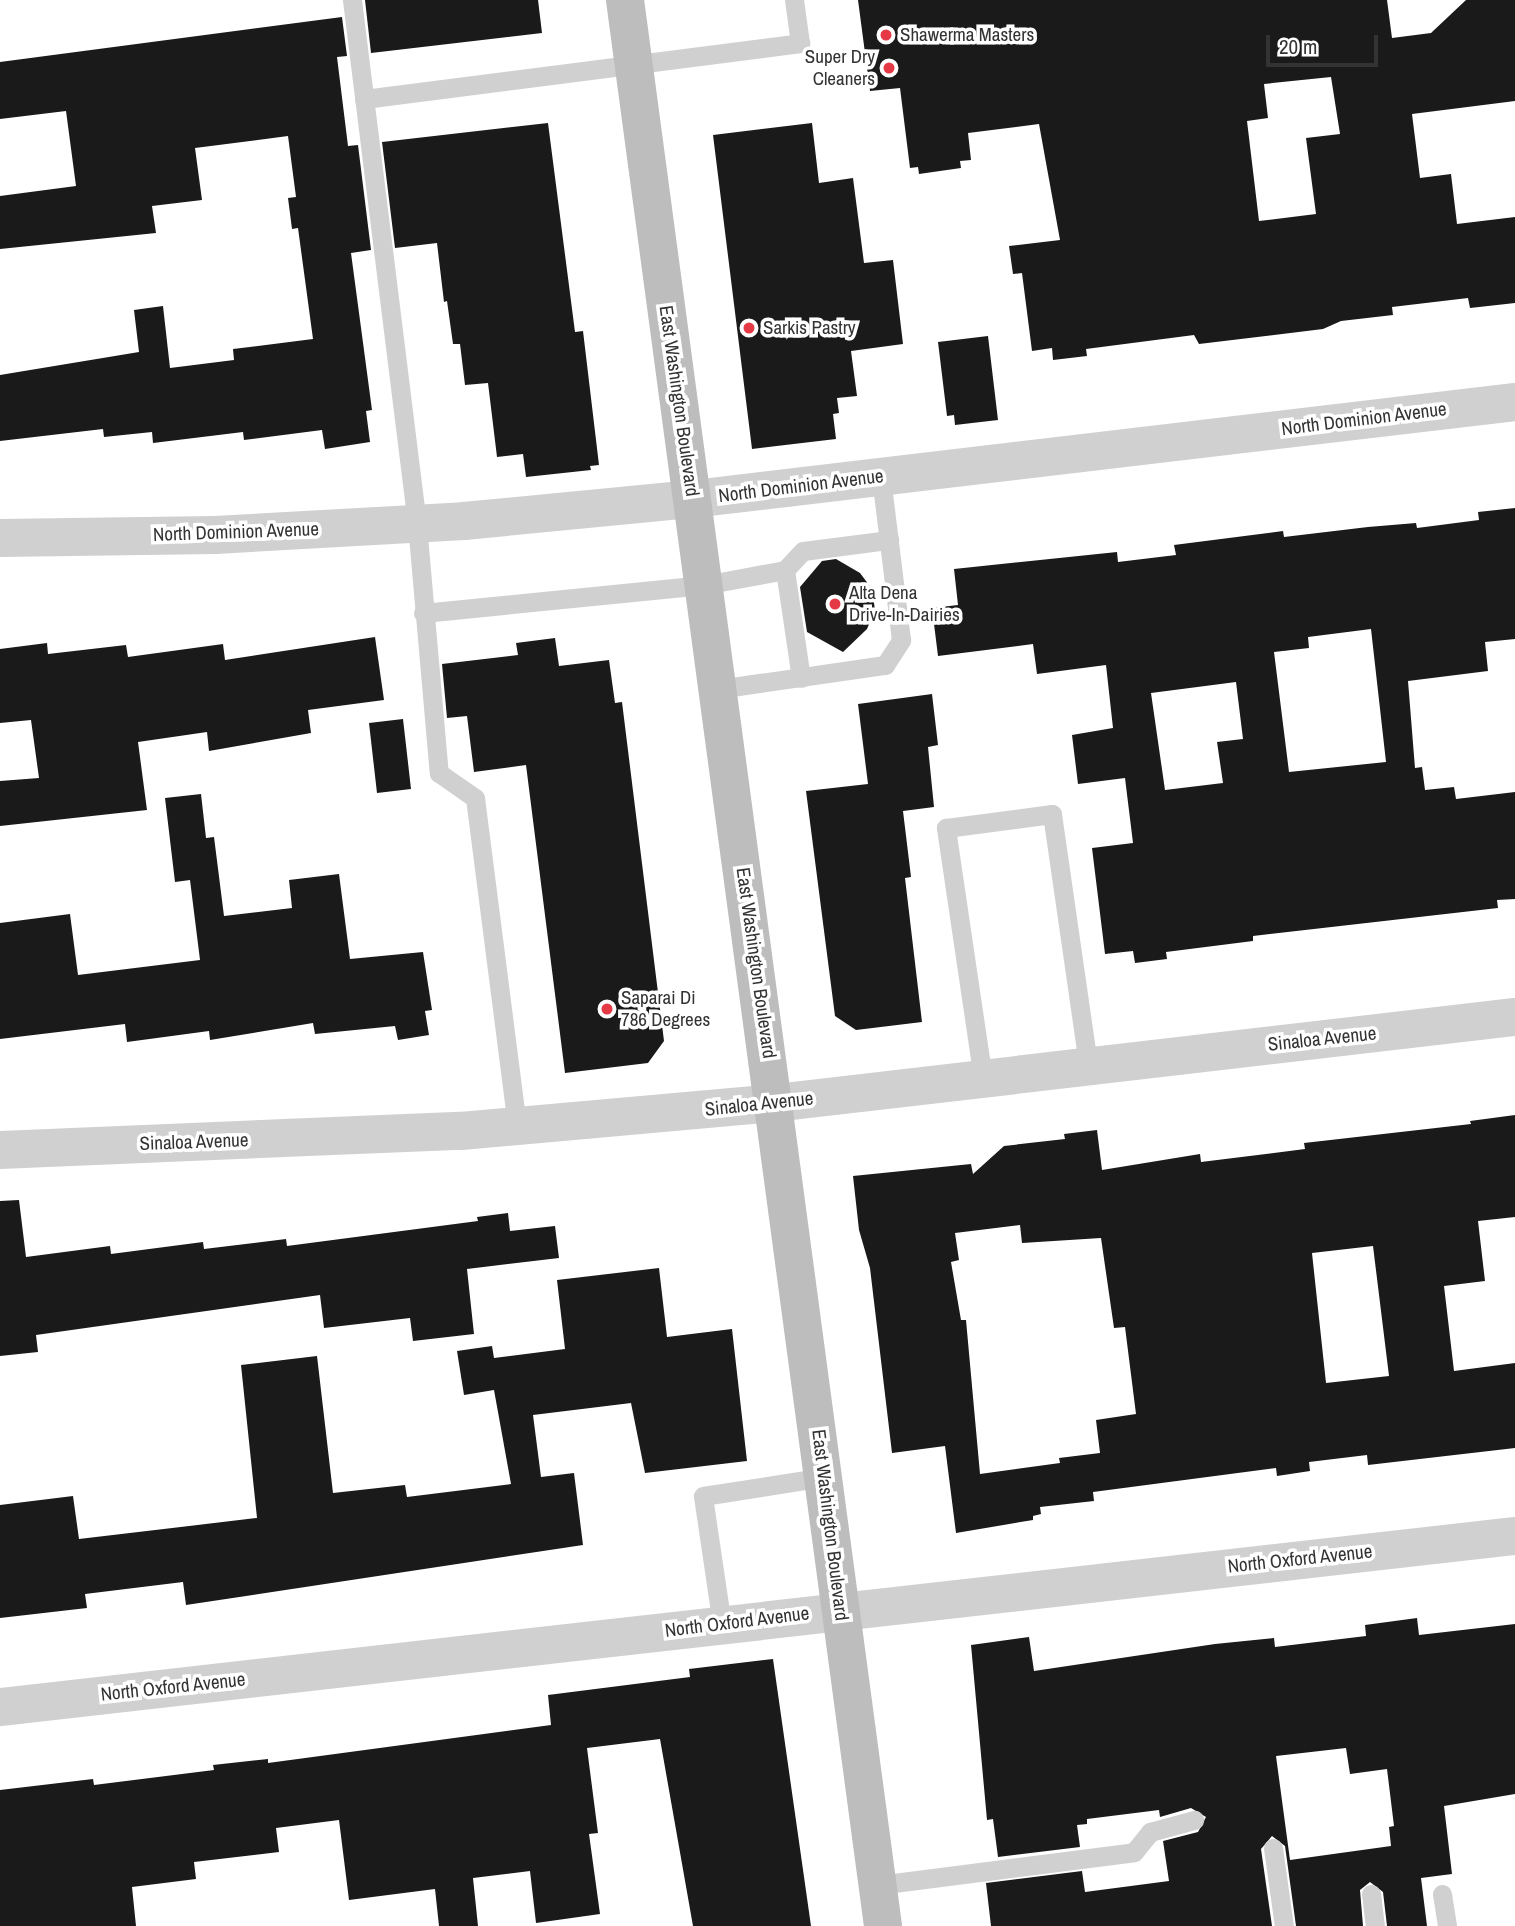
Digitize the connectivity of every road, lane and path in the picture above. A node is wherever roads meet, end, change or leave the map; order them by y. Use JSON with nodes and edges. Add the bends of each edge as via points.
{"nodes":[{"id":1,"x":352,"y":0,"type":"edge"},
{"id":2,"x":625,"y":0,"type":"edge"},
{"id":3,"x":794,"y":0,"type":"edge"},
{"id":4,"x":633,"y":62,"type":"junction"},
{"id":5,"x":364,"y":99,"type":"junction"},
{"id":6,"x":1515,"y":402,"type":"edge"},
{"id":7,"x":881,"y":476,"type":"junction"},
{"id":8,"x":692,"y":499,"type":"junction"},
{"id":9,"x":417,"y":524,"type":"junction"},
{"id":10,"x":0,"y":537,"type":"edge"},
{"id":11,"x":889,"y":540,"type":"junction"},
{"id":12,"x":785,"y":570,"type":"junction"},
{"id":13,"x":704,"y":585,"type":"junction"},
{"id":14,"x":423,"y":612,"type":"junction"},
{"id":15,"x":801,"y":678,"type":"junction"},
{"id":16,"x":719,"y":689,"type":"junction"},
{"id":17,"x":1515,"y":1017,"type":"edge"},
{"id":18,"x":1088,"y":1065,"type":"junction"},
{"id":19,"x":983,"y":1079,"type":"junction"},
{"id":20,"x":775,"y":1103,"type":"junction"},
{"id":21,"x":517,"y":1125,"type":"junction"},
{"id":22,"x":0,"y":1150,"type":"edge"},
{"id":23,"x":824,"y":1477,"type":"junction"},
{"id":24,"x":1515,"y":1536,"type":"edge"},
{"id":25,"x":841,"y":1609,"type":"junction"},
{"id":26,"x":722,"y":1625,"type":"junction"},
{"id":27,"x":0,"y":1707,"type":"edge"},
{"id":28,"x":1194,"y":1820,"type":"dead end"},
{"id":29,"x":1273,"y":1848,"type":"dead end"},
{"id":30,"x":878,"y":1885,"type":"junction"},
{"id":31,"x":1371,"y":1894,"type":"dead end"},
{"id":32,"x":1442,"y":1894,"type":"dead end"},
{"id":33,"x":883,"y":1926,"type":"edge"},
{"id":34,"x":1284,"y":1926,"type":"edge"},
{"id":35,"x":1375,"y":1926,"type":"edge"},
{"id":36,"x":1447,"y":1926,"type":"edge"}],
"edges":[{"from":1,"to":5,"type":"lane"},
{"from":2,"to":4,"type":"main road","name":"East Washington Boulevard"},
{"from":3,"to":4,"type":"lane","via":[[800,43]]},
{"from":4,"to":5,"type":"lane"},
{"from":4,"to":8,"type":"main road","name":"East Washington Boulevard"},
{"from":5,"to":9,"type":"lane"},
{"from":6,"to":7,"type":"street","name":"North Dominion Avenue"},
{"from":7,"to":8,"type":"street","name":"North Dominion Avenue"},
{"from":7,"to":11,"type":"lane"},
{"from":8,"to":9,"type":"street","name":"North Dominion Avenue"},
{"from":8,"to":13,"type":"main road","name":"East Washington Boulevard"},
{"from":9,"to":10,"type":"street","name":"North Dominion Avenue","via":[[215,535]]},
{"from":9,"to":14,"type":"lane"},
{"from":11,"to":12,"type":"lane","via":[[803,551]]},
{"from":11,"to":15,"type":"lane","via":[[901,640],[886,665]]},
{"from":12,"to":13,"type":"lane"},
{"from":12,"to":15,"type":"lane"},
{"from":13,"to":14,"type":"lane"},
{"from":13,"to":16,"type":"main road","name":"East Washington Boulevard"},
{"from":14,"to":21,"type":"lane","via":[[439,773],[475,798]]},
{"from":15,"to":16,"type":"lane"},
{"from":16,"to":20,"type":"main road","name":"East Washington Boulevard"},
{"from":17,"to":18,"type":"street","name":"Sinaloa Avenue"},
{"from":18,"to":19,"type":"street","name":"Sinaloa Avenue"},
{"from":18,"to":19,"type":"lane","via":[[1052,814],[946,828]]},
{"from":19,"to":20,"type":"street","name":"Sinaloa Avenue"},
{"from":20,"to":21,"type":"street","name":"Sinaloa Avenue"},
{"from":20,"to":23,"type":"main road","name":"East Washington Boulevard"},
{"from":21,"to":22,"type":"street","name":"Sinaloa Avenue"},
{"from":23,"to":25,"type":"main road","name":"East Washington Boulevard"},
{"from":23,"to":26,"type":"lane","via":[[703,1496]]},
{"from":24,"to":25,"type":"street","name":"North Oxford Avenue"},
{"from":25,"to":26,"type":"street","name":"North Oxford Avenue"},
{"from":25,"to":30,"type":"main road","name":"East Washington Boulevard"},
{"from":26,"to":27,"type":"street","name":"North Oxford Avenue"},
{"from":28,"to":30,"type":"lane","via":[[1150,1832],[1133,1852]]},
{"from":29,"to":34,"type":"lane"},
{"from":30,"to":33,"type":"main road","name":"East Washington Boulevard"},
{"from":31,"to":35,"type":"lane"},
{"from":32,"to":36,"type":"lane"}]}
